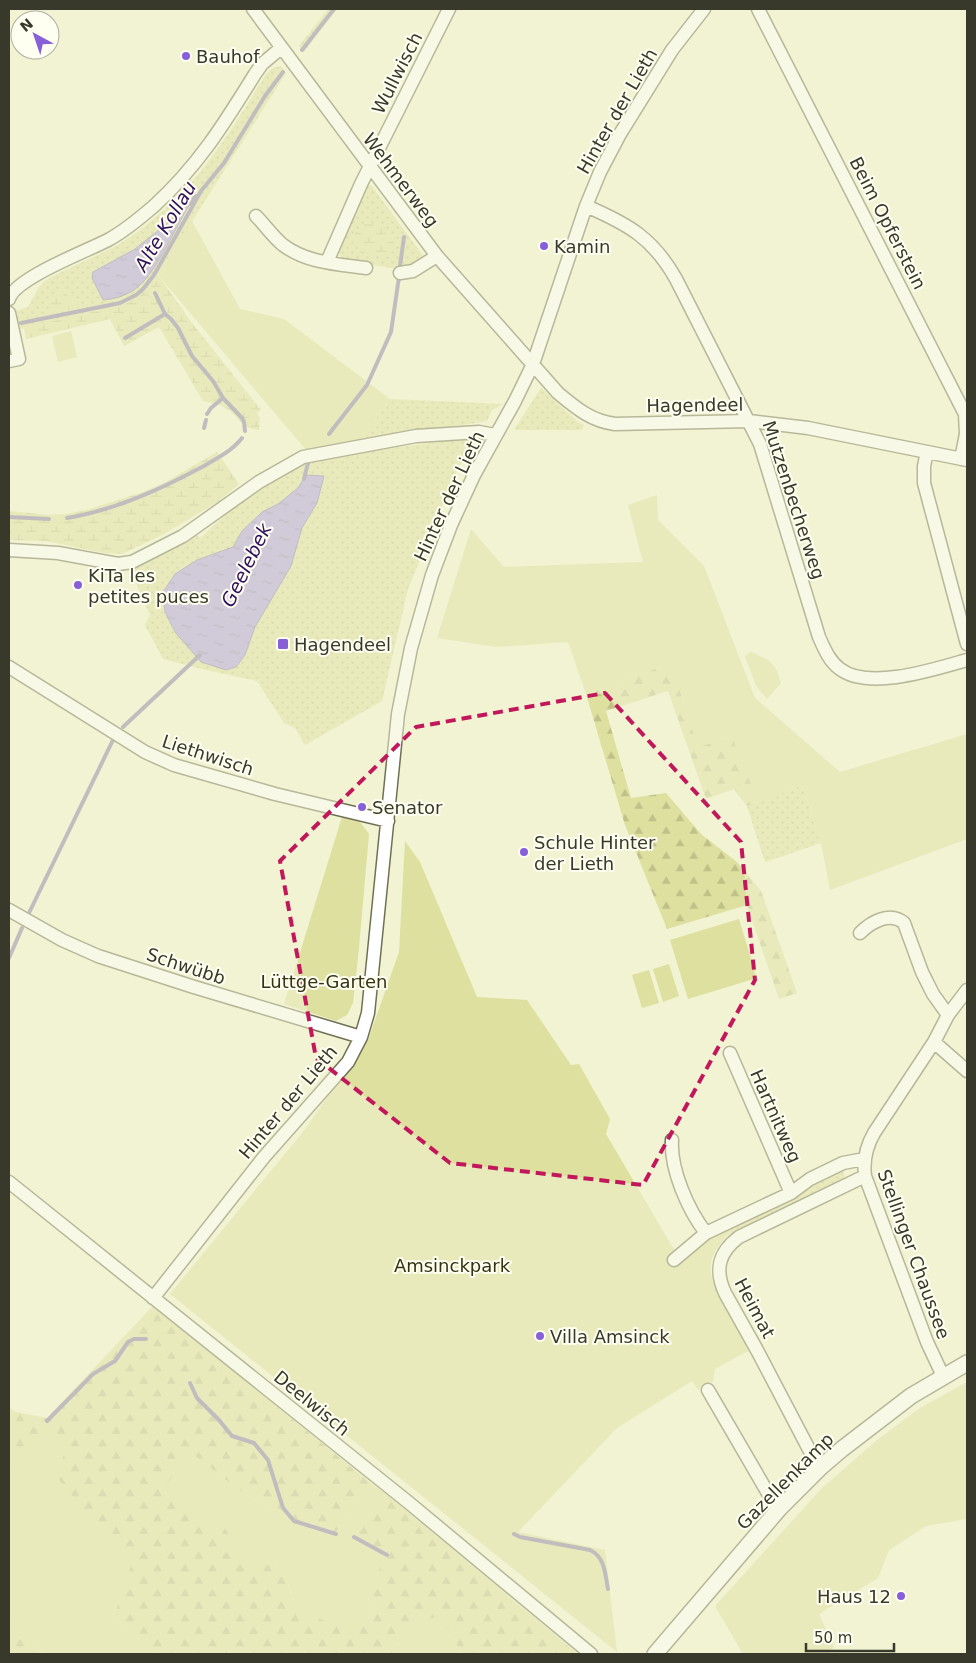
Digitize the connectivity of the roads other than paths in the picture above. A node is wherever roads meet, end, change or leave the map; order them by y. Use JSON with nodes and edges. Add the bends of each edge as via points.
{"nodes":[{"id":1,"x":252,"y":9,"type":"edge"},
{"id":2,"x":449,"y":9,"type":"edge"},
{"id":3,"x":704,"y":9,"type":"edge"},
{"id":4,"x":758,"y":9,"type":"edge"},
{"id":5,"x":281,"y":48,"type":"junction"},
{"id":6,"x":369,"y":168,"type":"junction"},
{"id":7,"x":586,"y":206,"type":"junction"},
{"id":8,"x":256,"y":216,"type":"dead end"},
{"id":9,"x":437,"y":256,"type":"junction"},
{"id":10,"x":327,"y":262,"type":"junction"},
{"id":11,"x":366,"y":268,"type":"dead end"},
{"id":12,"x":400,"y":273,"type":"dead end"},
{"id":13,"x":9,"y":299,"type":"edge"},
{"id":14,"x":9,"y":313,"type":"edge"},
{"id":15,"x":9,"y":361,"type":"edge"},
{"id":16,"x":533,"y":364,"type":"junction"},
{"id":17,"x":749,"y":421,"type":"junction"},
{"id":18,"x":496,"y":436,"type":"junction"},
{"id":19,"x":926,"y":452,"type":"junction"},
{"id":20,"x":964,"y":459,"type":"edge"},
{"id":21,"x":9,"y":550,"type":"edge"},
{"id":22,"x":967,"y":644,"type":"edge"},
{"id":23,"x":967,"y":660,"type":"edge"},
{"id":24,"x":9,"y":667,"type":"edge"},
{"id":25,"x":388,"y":821,"type":"junction"},
{"id":26,"x":9,"y":910,"type":"edge"},
{"id":27,"x":860,"y":933,"type":"dead end"},
{"id":28,"x":967,"y":990,"type":"edge"},
{"id":29,"x":948,"y":1015,"type":"junction"},
{"id":30,"x":361,"y":1037,"type":"junction"},
{"id":31,"x":934,"y":1042,"type":"junction"},
{"id":32,"x":730,"y":1053,"type":"dead end"},
{"id":33,"x":967,"y":1071,"type":"edge"},
{"id":34,"x":672,"y":1140,"type":"dead end"},
{"id":35,"x":864,"y":1159,"type":"junction"},
{"id":36,"x":865,"y":1176,"type":"junction"},
{"id":37,"x":9,"y":1182,"type":"edge"},
{"id":38,"x":791,"y":1193,"type":"junction"},
{"id":39,"x":706,"y":1233,"type":"junction"},
{"id":40,"x":674,"y":1260,"type":"dead end"},
{"id":41,"x":153,"y":1298,"type":"junction"},
{"id":42,"x":967,"y":1363,"type":"edge"},
{"id":43,"x":943,"y":1376,"type":"junction"},
{"id":44,"x":708,"y":1390,"type":"dead end"},
{"id":45,"x":821,"y":1467,"type":"junction"},
{"id":46,"x":779,"y":1509,"type":"junction"},
{"id":47,"x":591,"y":1654,"type":"edge"},
{"id":48,"x":655,"y":1654,"type":"edge"}],
"edges":[{"from":1,"to":5,"type":"street","name":"Wehmerweg"},
{"from":2,"to":6,"type":"street","name":"Wullwisch"},
{"from":3,"to":7,"type":"street","name":"Hinter der Lieth","via":[[672,50],[620,134]]},
{"from":4,"to":20,"type":"street","name":"Beim Opferstein","via":[[965,414]]},
{"from":5,"to":6,"type":"street","name":"Wehmerweg"},
{"from":5,"to":13,"type":"street","via":[[254,74],[213,141],[169,192],[138,220],[109,239],[24,282]]},
{"from":6,"to":9,"type":"street","name":"Wehmerweg"},
{"from":6,"to":10,"type":"street","name":"Wullwisch"},
{"from":7,"to":16,"type":"street","name":"Hinter der Lieth"},
{"from":7,"to":17,"type":"street","name":"Mutzenbecherweg","via":[[628,226],[663,260],[676,279]]},
{"from":8,"to":10,"type":"street","via":[[283,244],[303,257]]},
{"from":9,"to":12,"type":"street","via":[[413,271]]},
{"from":9,"to":16,"type":"street","name":"Wehmerweg"},
{"from":10,"to":11,"type":"street"},
{"from":14,"to":15,"type":"street","via":[[19,358]]},
{"from":16,"to":17,"type":"street","name":"Hagendeel","via":[[564,399],[602,422]]},
{"from":16,"to":18,"type":"street","name":"Hinter der Lieth"},
{"from":17,"to":19,"type":"street","name":"Hagendeel","via":[[808,428]]},
{"from":17,"to":23,"type":"street","name":"Mutzenbecherweg","via":[[760,444],[819,637],[838,668],[854,676],[882,678],[915,674]]},
{"from":18,"to":21,"type":"street","via":[[479,432],[416,436],[303,457],[259,482],[183,536],[132,562],[118,564],[58,553]]},
{"from":18,"to":25,"type":"street","name":"Hinter der Lieth","via":[[451,524],[424,600],[400,700]]},
{"from":19,"to":20,"type":"street","name":"Hagendeel"},
{"from":19,"to":22,"type":"street","via":[[924,483]]},
{"from":24,"to":25,"type":"street","name":"Liethwisch","via":[[145,752],[174,765]]},
{"from":25,"to":30,"type":"street","name":"Hinter der Lieth","via":[[368,1013]]},
{"from":26,"to":30,"type":"street","name":"Schwübb","via":[[98,956]]},
{"from":27,"to":29,"type":"street","via":[[889,917],[904,923],[922,972]]},
{"from":28,"to":29,"type":"street","name":"Stellinger Chaussee"},
{"from":29,"to":31,"type":"street","name":"Stellinger Chaussee"},
{"from":30,"to":41,"type":"street","name":"Hinter der Lieth","via":[[339,1073],[264,1157]]},
{"from":31,"to":33,"type":"street"},
{"from":31,"to":35,"type":"street","name":"Stellinger Chaussee","via":[[874,1133]]},
{"from":32,"to":38,"type":"street","name":"Hartnitweg"},
{"from":34,"to":39,"type":"street","via":[[672,1160],[690,1208]]},
{"from":35,"to":36,"type":"street","name":"Stellinger Chaussee"},
{"from":35,"to":38,"type":"street","via":[[844,1163],[810,1179]]},
{"from":36,"to":43,"type":"street","name":"Stellinger Chaussee","via":[[927,1342]]},
{"from":36,"to":45,"type":"street","name":"Heimat","via":[[739,1237],[725,1250],[719,1267],[725,1293]]},
{"from":37,"to":41,"type":"street","name":"Deelwisch"},
{"from":38,"to":39,"type":"street"},
{"from":39,"to":40,"type":"street"},
{"from":41,"to":47,"type":"street","name":"Deelwisch","via":[[408,1502]]},
{"from":42,"to":43,"type":"street","name":"Gazellenkamp"},
{"from":43,"to":45,"type":"street","name":"Gazellenkamp","via":[[894,1408]]},
{"from":44,"to":46,"type":"street"},
{"from":45,"to":46,"type":"street","name":"Gazellenkamp"},
{"from":46,"to":48,"type":"street","name":"Gazellenkamp"}]}
